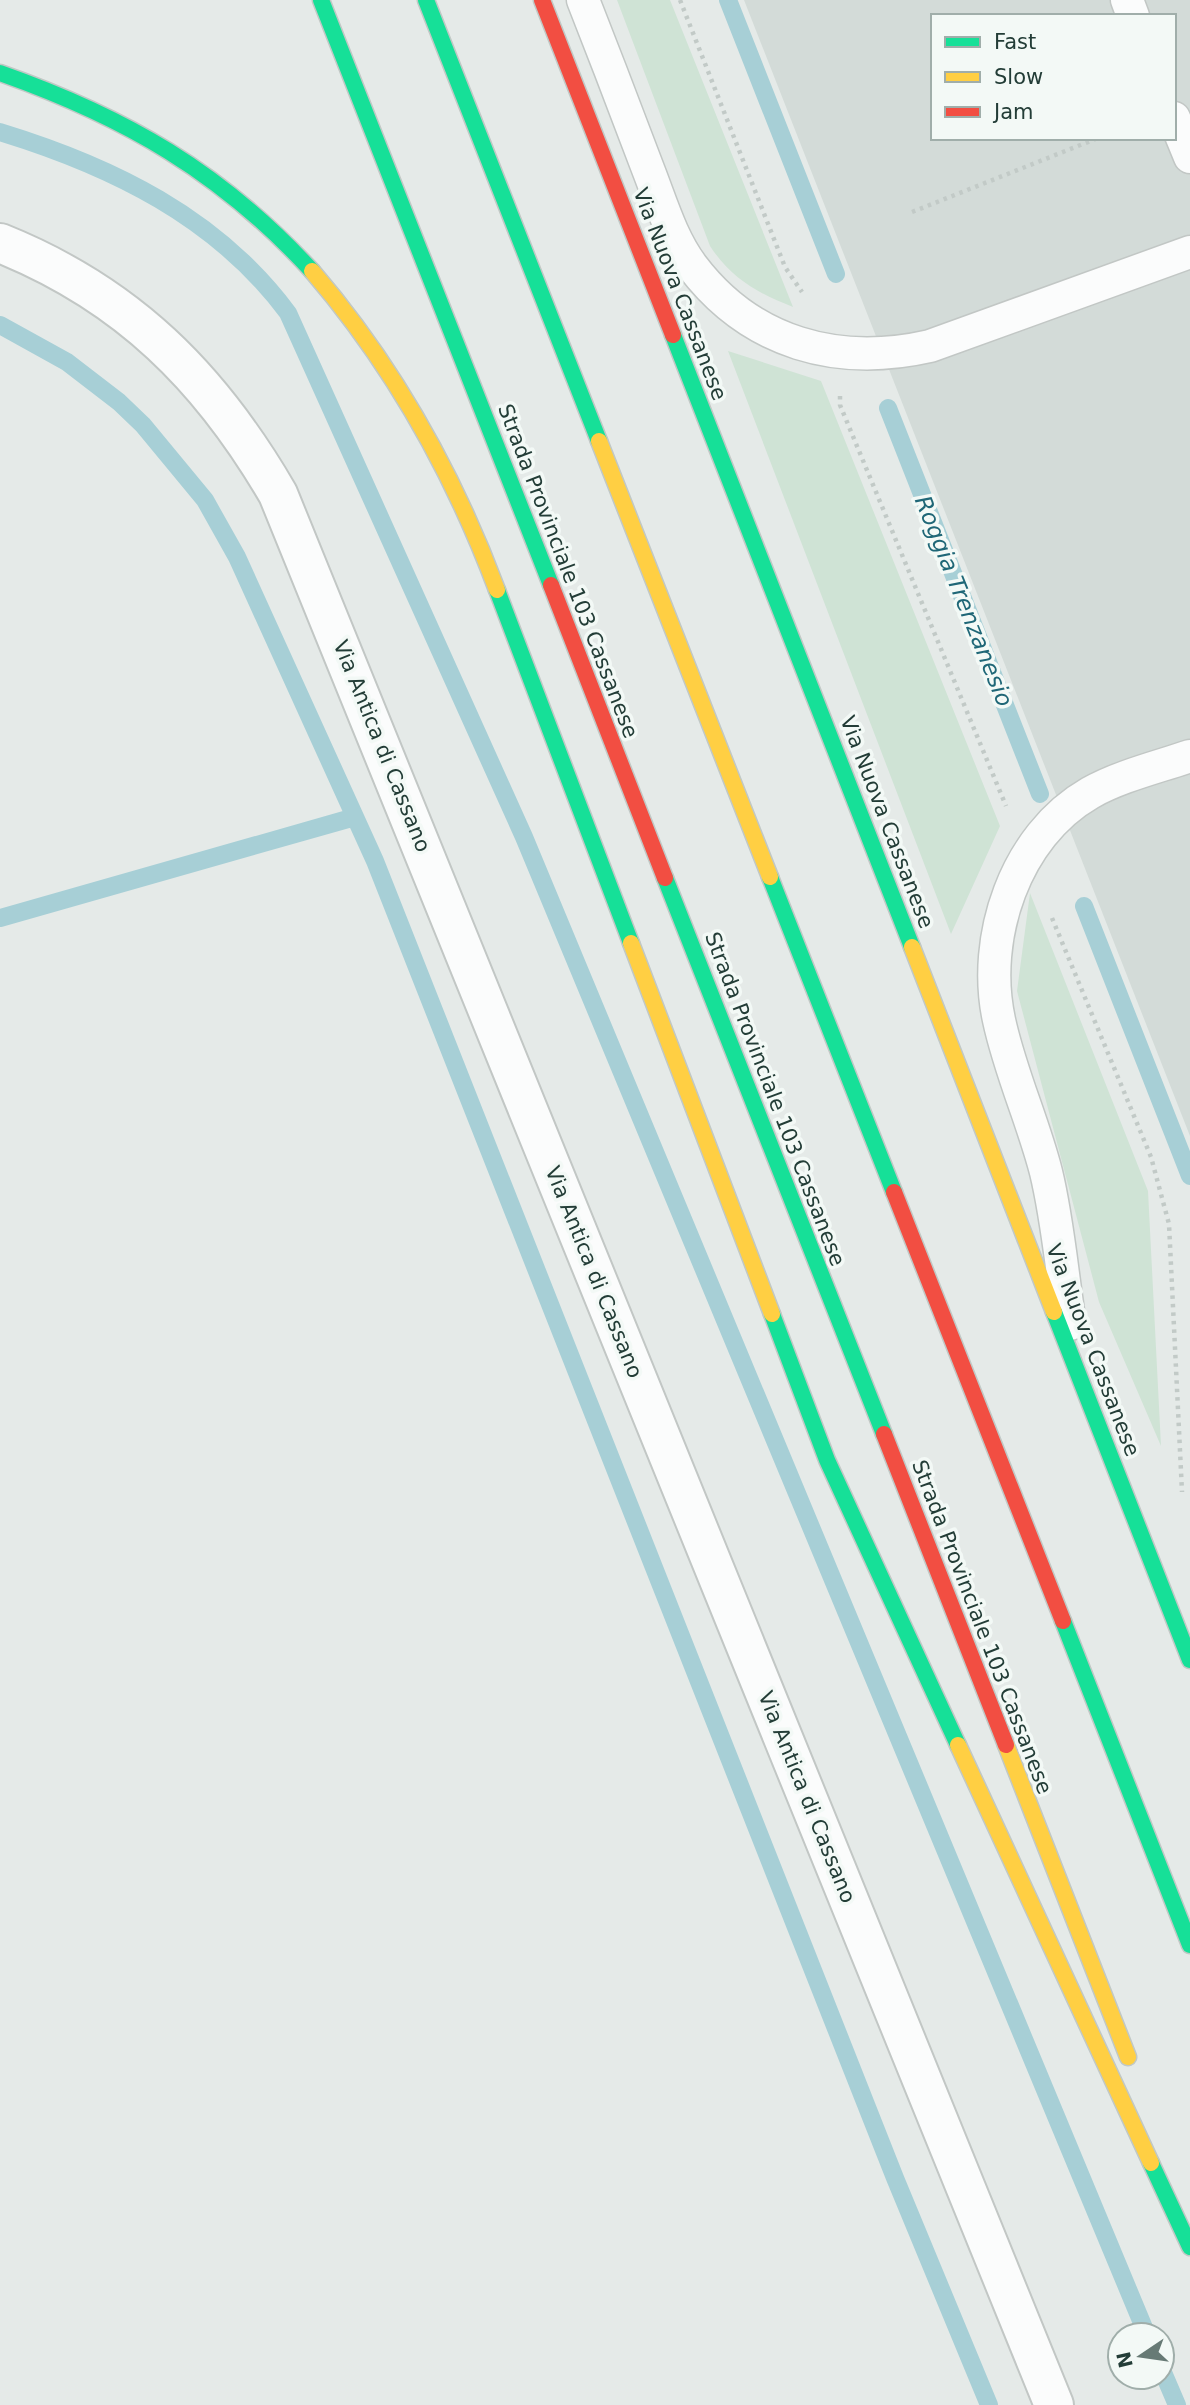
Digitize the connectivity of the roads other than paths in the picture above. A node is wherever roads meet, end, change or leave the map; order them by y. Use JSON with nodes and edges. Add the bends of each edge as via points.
{"nodes":[{"id":1,"x":321,"y":0,"type":"edge"},
{"id":2,"x":426,"y":0,"type":"edge"},
{"id":3,"x":542,"y":0,"type":"edge"},
{"id":4,"x":583,"y":0,"type":"edge"},
{"id":5,"x":0,"y":73,"type":"edge"},
{"id":6,"x":1176,"y":123,"type":"edge"},
{"id":7,"x":1190,"y":157,"type":"edge"},
{"id":8,"x":0,"y":243,"type":"edge"},
{"id":9,"x":1190,"y":252,"type":"edge"},
{"id":10,"x":1190,"y":756,"type":"edge"},
{"id":11,"x":1075,"y":1360,"type":"junction"},
{"id":12,"x":1190,"y":1660,"type":"edge"},
{"id":13,"x":1190,"y":1945,"type":"edge"},
{"id":14,"x":1134,"y":2070,"type":"dead end"},
{"id":15,"x":1175,"y":2175,"type":"dead end"},
{"id":16,"x":1190,"y":2214,"type":"edge"},
{"id":17,"x":1190,"y":2247,"type":"edge"},
{"id":18,"x":1054,"y":2405,"type":"edge"}],
"edges":[{"from":1,"to":14,"type":"main road","name":"Strada Provinciale 103 Cassanese"},
{"from":2,"to":13,"type":"main road"},
{"from":3,"to":11,"type":"main road","name":"Via Nuova Cassanese"},
{"from":4,"to":9,"type":"lane","via":[[676,240],[711,288],[758,326],[813,348],[881,355],[930,346]]},
{"from":5,"to":17,"type":"main road","via":[[121,124],[244,202],[295,252],[369,347],[441,464],[470,517],[827,1460]]},
{"from":6,"to":7,"type":"lane"},
{"from":8,"to":18,"type":"street","name":"Via Antica di Cassano","via":[[80,282],[164,345],[234,424],[278,495]]},
{"from":10,"to":11,"type":"lane","via":[[1091,792],[1051,826],[1027,858],[1001,917],[995,955],[999,1021],[1046,1173]]},
{"from":11,"to":12,"type":"main road","name":"Via Nuova Cassanese"},
{"from":15,"to":16,"type":"main road"}]}
